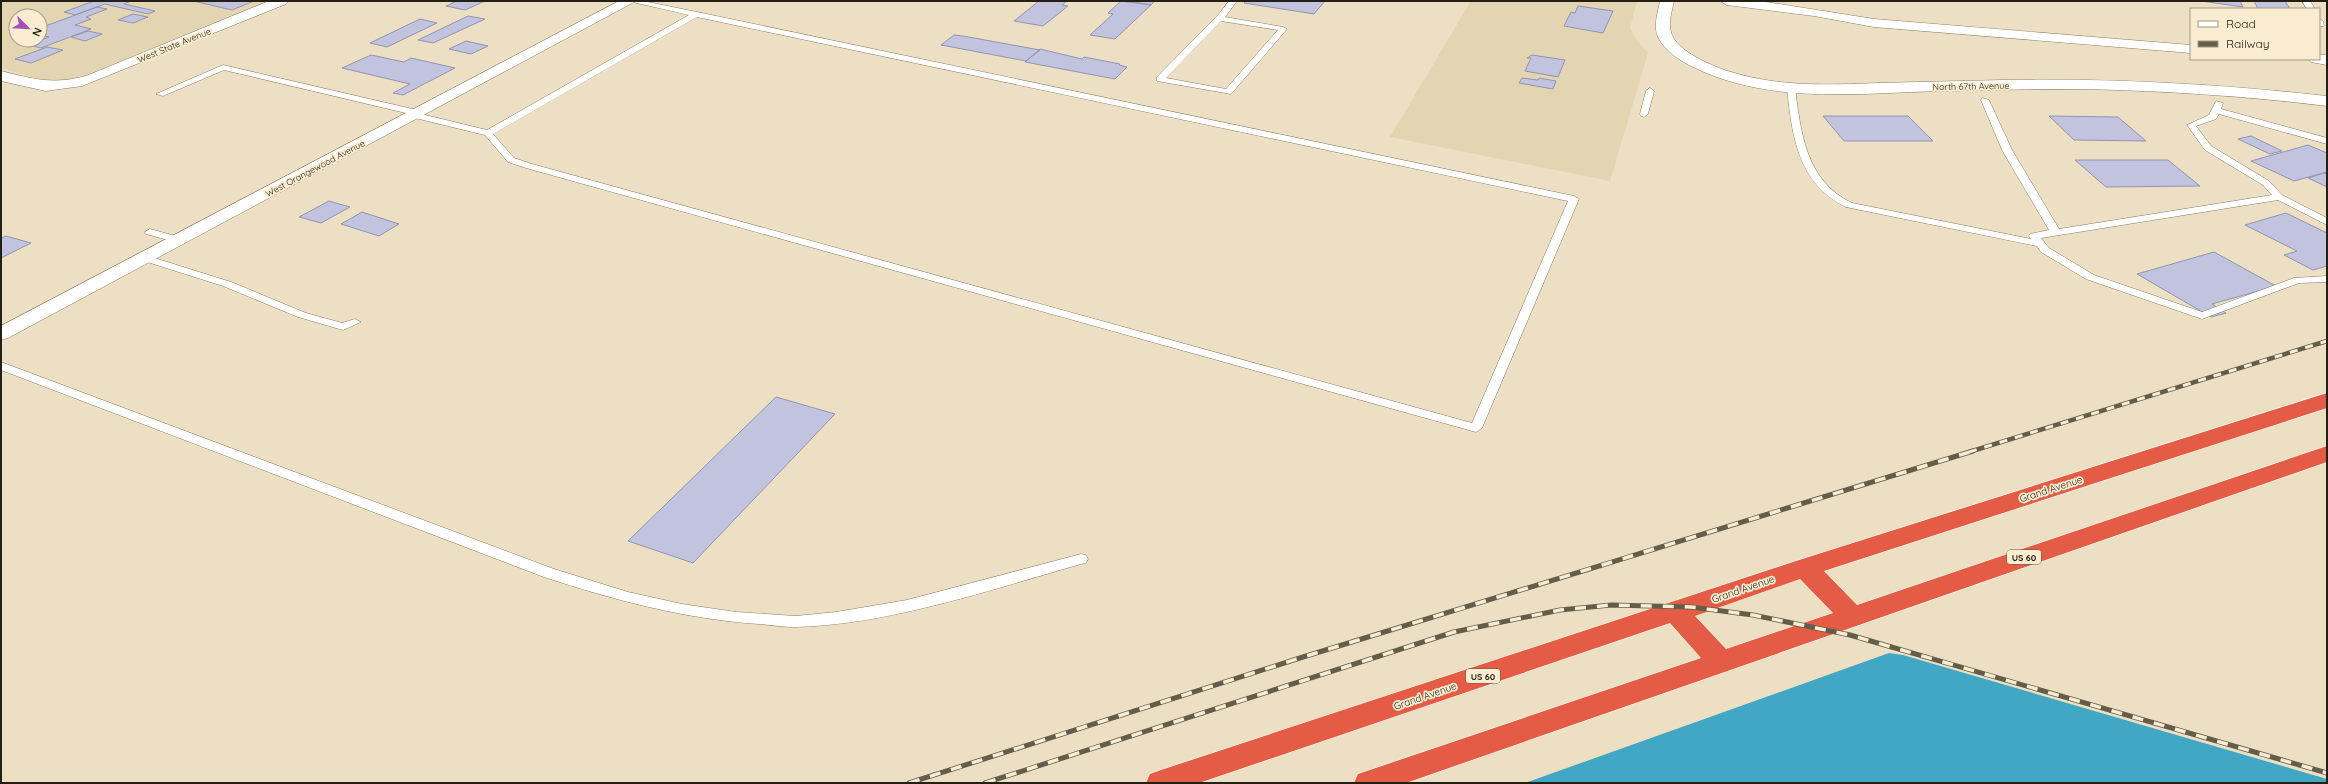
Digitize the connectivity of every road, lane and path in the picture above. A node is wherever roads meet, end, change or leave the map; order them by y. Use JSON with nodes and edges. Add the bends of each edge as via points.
{"nodes":[{"id":1,"x":281,"y":1,"type":"edge"},
{"id":2,"x":629,"y":1,"type":"edge"},
{"id":3,"x":632,"y":1,"type":"edge"},
{"id":4,"x":1233,"y":1,"type":"edge"},
{"id":5,"x":1667,"y":1,"type":"edge"},
{"id":6,"x":1726,"y":1,"type":"edge"},
{"id":7,"x":1814,"y":12,"type":"junction"},
{"id":8,"x":697,"y":14,"type":"junction"},
{"id":9,"x":1219,"y":18,"type":"junction"},
{"id":10,"x":2190,"y":40,"type":"edge"},
{"id":11,"x":2190,"y":50,"type":"edge"},
{"id":12,"x":1,"y":76,"type":"edge"},
{"id":13,"x":1791,"y":88,"type":"junction"},
{"id":14,"x":1650,"y":91,"type":"dead end"},
{"id":15,"x":160,"y":94,"type":"dead end"},
{"id":16,"x":1985,"y":100,"type":"dead end"},
{"id":17,"x":2327,"y":101,"type":"edge"},
{"id":18,"x":415,"y":114,"type":"junction"},
{"id":19,"x":1644,"y":114,"type":"dead end"},
{"id":20,"x":488,"y":133,"type":"junction"},
{"id":21,"x":2327,"y":142,"type":"edge"},
{"id":22,"x":2279,"y":198,"type":"junction"},
{"id":23,"x":2327,"y":222,"type":"edge"},
{"id":24,"x":150,"y":232,"type":"dead end"},
{"id":25,"x":2056,"y":233,"type":"junction"},
{"id":26,"x":178,"y":240,"type":"junction"},
{"id":27,"x":2040,"y":244,"type":"junction"},
{"id":28,"x":145,"y":258,"type":"junction"},
{"id":29,"x":2327,"y":279,"type":"edge"},
{"id":30,"x":355,"y":322,"type":"dead end"},
{"id":31,"x":1,"y":334,"type":"edge"},
{"id":32,"x":1,"y":366,"type":"edge"},
{"id":33,"x":2327,"y":400,"type":"edge"},
{"id":34,"x":2327,"y":454,"type":"edge"},
{"id":35,"x":1081,"y":559,"type":"dead end"},
{"id":36,"x":1805,"y":568,"type":"junction"},
{"id":37,"x":1675,"y":611,"type":"junction"},
{"id":38,"x":1852,"y":616,"type":"junction"},
{"id":39,"x":1721,"y":662,"type":"junction"},
{"id":40,"x":1161,"y":783,"type":"edge"},
{"id":41,"x":1369,"y":783,"type":"edge"}],
"edges":[{"from":1,"to":12,"type":"main road","name":"West State Avenue","via":[[66,87],[46,88]]},
{"from":2,"to":18,"type":"main road","name":"West Orangewood Avenue"},
{"from":3,"to":8,"type":"lane"},
{"from":4,"to":9,"type":"lane"},
{"from":5,"to":13,"type":"main road","name":"North 67th Avenue","via":[[1663,18],[1667,41],[1687,57],[1733,76]]},
{"from":6,"to":7,"type":"main road"},
{"from":7,"to":10,"type":"main road","via":[[1871,13]]},
{"from":7,"to":11,"type":"main road","via":[[1874,23]]},
{"from":8,"to":20,"type":"lane"},
{"from":8,"to":20,"type":"lane","via":[[1574,199],[1476,428],[529,166],[511,160]]},
{"from":9,"to":9,"type":"lane","via":[[1165,73],[1160,79],[1228,92],[1283,29]]},
{"from":13,"to":17,"type":"main road","name":"North 67th Avenue","via":[[2120,86],[2205,90]]},
{"from":13,"to":27,"type":"lane","via":[[1802,150],[1809,169],[1829,194],[1849,205]]},
{"from":14,"to":19,"type":"lane"},
{"from":15,"to":18,"type":"lane","via":[[222,67]]},
{"from":16,"to":25,"type":"lane","via":[[2007,150]]},
{"from":18,"to":20,"type":"lane"},
{"from":18,"to":26,"type":"main road","name":"West Orangewood Avenue"},
{"from":21,"to":22,"type":"lane","via":[[2217,107],[2213,118],[2191,125],[2208,148],[2266,183]]},
{"from":22,"to":23,"type":"lane"},
{"from":22,"to":25,"type":"lane"},
{"from":24,"to":26,"type":"lane"},
{"from":25,"to":27,"type":"lane","via":[[2034,236]]},
{"from":26,"to":28,"type":"main road","name":"West Orangewood Avenue"},
{"from":27,"to":29,"type":"lane","via":[[2045,250],[2090,277],[2202,316],[2298,280]]},
{"from":28,"to":30,"type":"lane","via":[[227,284],[302,315],[343,326]]},
{"from":28,"to":31,"type":"main road","name":"West Orangewood Avenue"},
{"from":32,"to":35,"type":"lane","via":[[549,573],[649,604],[732,618],[800,621],[917,604]]},
{"from":33,"to":36,"type":"highway","name":"Grand Avenue","number":"US 60"},
{"from":34,"to":38,"type":"highway","number":"US 60"},
{"from":36,"to":37,"type":"highway","name":"Grand Avenue","number":"US 60"},
{"from":36,"to":38,"type":"highway"},
{"from":37,"to":39,"type":"highway"},
{"from":37,"to":40,"type":"highway","name":"Grand Avenue","number":"US 60"},
{"from":38,"to":39,"type":"highway","number":"US 60"},
{"from":39,"to":41,"type":"highway","number":"US 60"}]}
